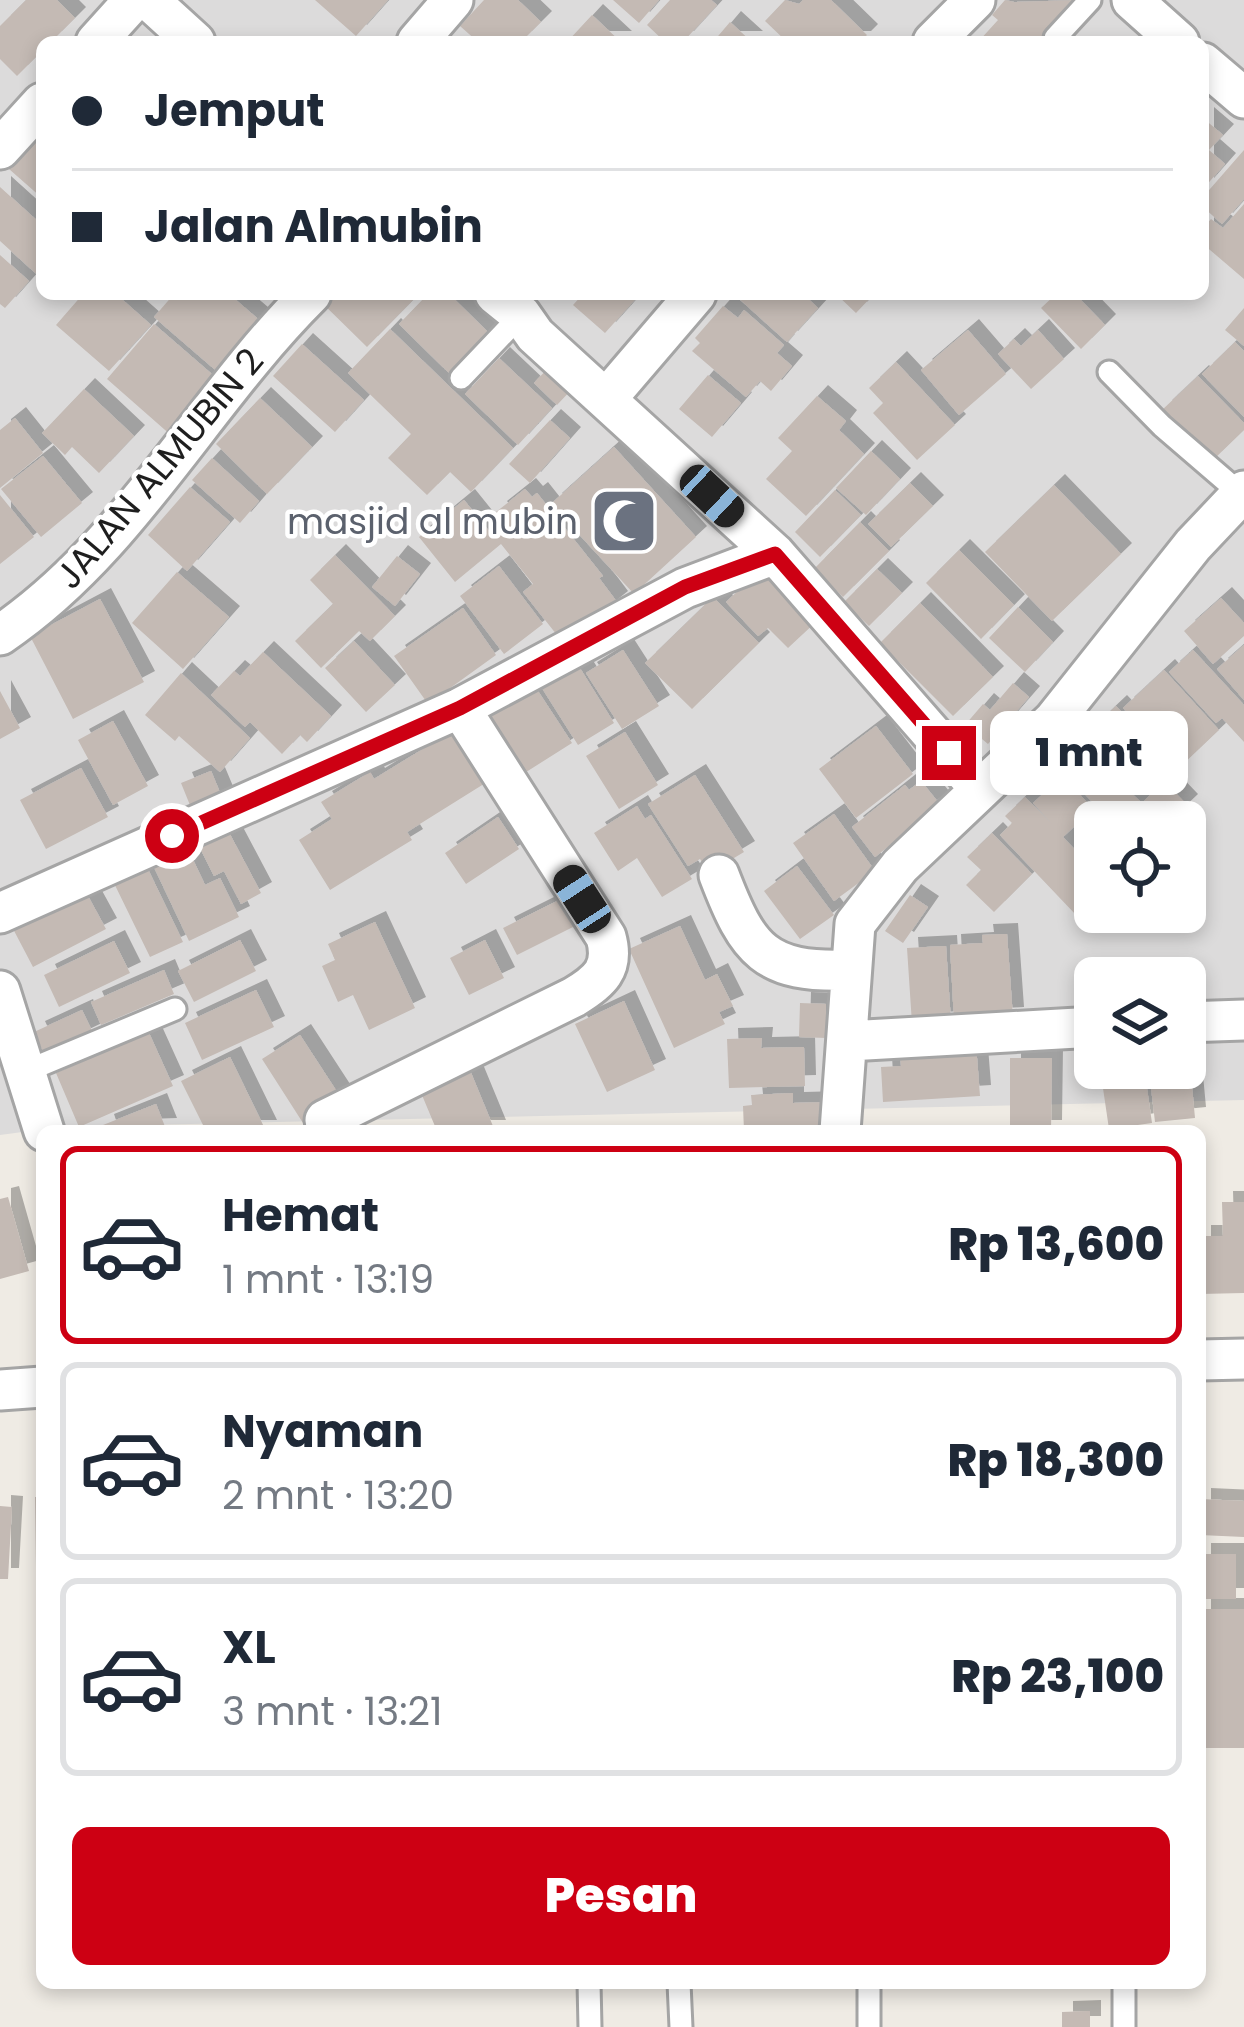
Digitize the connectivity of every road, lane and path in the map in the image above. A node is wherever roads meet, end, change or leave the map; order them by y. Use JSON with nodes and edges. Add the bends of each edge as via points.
{"nodes":[{"id":1,"x":134,"y":0,"type":"edge"},
{"id":2,"x":148,"y":0,"type":"edge"},
{"id":3,"x":453,"y":0,"type":"edge"},
{"id":4,"x":975,"y":0,"type":"edge"},
{"id":5,"x":1090,"y":0,"type":"edge"},
{"id":6,"x":1132,"y":0,"type":"edge"},
{"id":7,"x":101,"y":36,"type":"edge"},
{"id":8,"x":188,"y":36,"type":"edge"},
{"id":9,"x":422,"y":36,"type":"edge"},
{"id":10,"x":939,"y":36,"type":"edge"},
{"id":11,"x":1057,"y":36,"type":"edge"},
{"id":12,"x":1172,"y":36,"type":"edge"},
{"id":13,"x":1209,"y":68,"type":"edge"},
{"id":14,"x":1244,"y":98,"type":"edge"},
{"id":15,"x":36,"y":110,"type":"edge"},
{"id":16,"x":0,"y":149,"type":"edge"},
{"id":17,"x":305,"y":300,"type":"edge"},
{"id":18,"x":691,"y":300,"type":"edge"},
{"id":19,"x":508,"y":304,"type":"edge"},
{"id":20,"x":1109,"y":372,"type":"dead end"},
{"id":21,"x":461,"y":378,"type":"dead end"},
{"id":22,"x":608,"y":398,"type":"junction"},
{"id":23,"x":1242,"y":492,"type":"edge"},
{"id":24,"x":775,"y":554,"type":"junction"},
{"id":25,"x":0,"y":635,"type":"edge"},
{"id":26,"x":460,"y":708,"type":"junction"},
{"id":27,"x":980,"y":789,"type":"junction"},
{"id":28,"x":719,"y":875,"type":"dead end"},
{"id":29,"x":0,"y":913,"type":"edge"},
{"id":30,"x":849,"y":970,"type":"junction"},
{"id":31,"x":0,"y":991,"type":"edge"},
{"id":32,"x":175,"y":1009,"type":"dead end"},
{"id":33,"x":1244,"y":1020,"type":"edge"},
{"id":34,"x":1206,"y":1021,"type":"edge"},
{"id":35,"x":1074,"y":1028,"type":"edge"},
{"id":36,"x":848,"y":1041,"type":"junction"},
{"id":37,"x":24,"y":1072,"type":"junction"},
{"id":38,"x":325,"y":1120,"type":"dead end"},
{"id":39,"x":42,"y":1125,"type":"edge"},
{"id":40,"x":840,"y":1125,"type":"edge"},
{"id":41,"x":1244,"y":1359,"type":"edge"},
{"id":42,"x":1206,"y":1360,"type":"edge"},
{"id":43,"x":36,"y":1387,"type":"edge"},
{"id":44,"x":0,"y":1390,"type":"edge"},
{"id":45,"x":589,"y":1989,"type":"edge"},
{"id":46,"x":679,"y":1989,"type":"edge"},
{"id":47,"x":869,"y":1989,"type":"edge"},
{"id":48,"x":1124,"y":1989,"type":"edge"},
{"id":49,"x":590,"y":2027,"type":"edge"},
{"id":50,"x":681,"y":2027,"type":"edge"},
{"id":51,"x":869,"y":2027,"type":"edge"},
{"id":52,"x":1124,"y":2027,"type":"edge"}],
"edges":[{"from":1,"to":7,"type":"street"},
{"from":2,"to":8,"type":"street"},
{"from":3,"to":9,"type":"street"},
{"from":4,"to":10,"type":"street"},
{"from":5,"to":11,"type":"lane"},
{"from":6,"to":12,"type":"street"},
{"from":13,"to":14,"type":"street"},
{"from":15,"to":16,"type":"street"},
{"from":17,"to":25,"type":"street","name":"JALAN ALMUBIN 2","via":[[104,542],[43,606]]},
{"from":18,"to":22,"type":"street"},
{"from":19,"to":21,"type":"lane"},
{"from":19,"to":22,"type":"street"},
{"from":20,"to":23,"type":"lane"},
{"from":22,"to":24,"type":"street"},
{"from":23,"to":27,"type":"street","via":[[1054,721]]},
{"from":24,"to":26,"type":"street","via":[[685,587]]},
{"from":24,"to":27,"type":"street"},
{"from":26,"to":29,"type":"street"},
{"from":26,"to":38,"type":"street","via":[[606,938],[608,968],[574,997]]},
{"from":27,"to":30,"type":"street","via":[[900,866],[855,924]]},
{"from":28,"to":30,"type":"street","via":[[736,918],[780,965]]},
{"from":30,"to":36,"type":"street"},
{"from":31,"to":37,"type":"street"},
{"from":32,"to":37,"type":"lane"},
{"from":33,"to":34,"type":"street"},
{"from":35,"to":36,"type":"street"},
{"from":36,"to":40,"type":"street"},
{"from":37,"to":39,"type":"street"},
{"from":41,"to":42,"type":"street"},
{"from":43,"to":44,"type":"street"},
{"from":45,"to":49,"type":"lane"},
{"from":46,"to":50,"type":"lane"},
{"from":47,"to":51,"type":"lane"},
{"from":48,"to":52,"type":"lane"}]}
